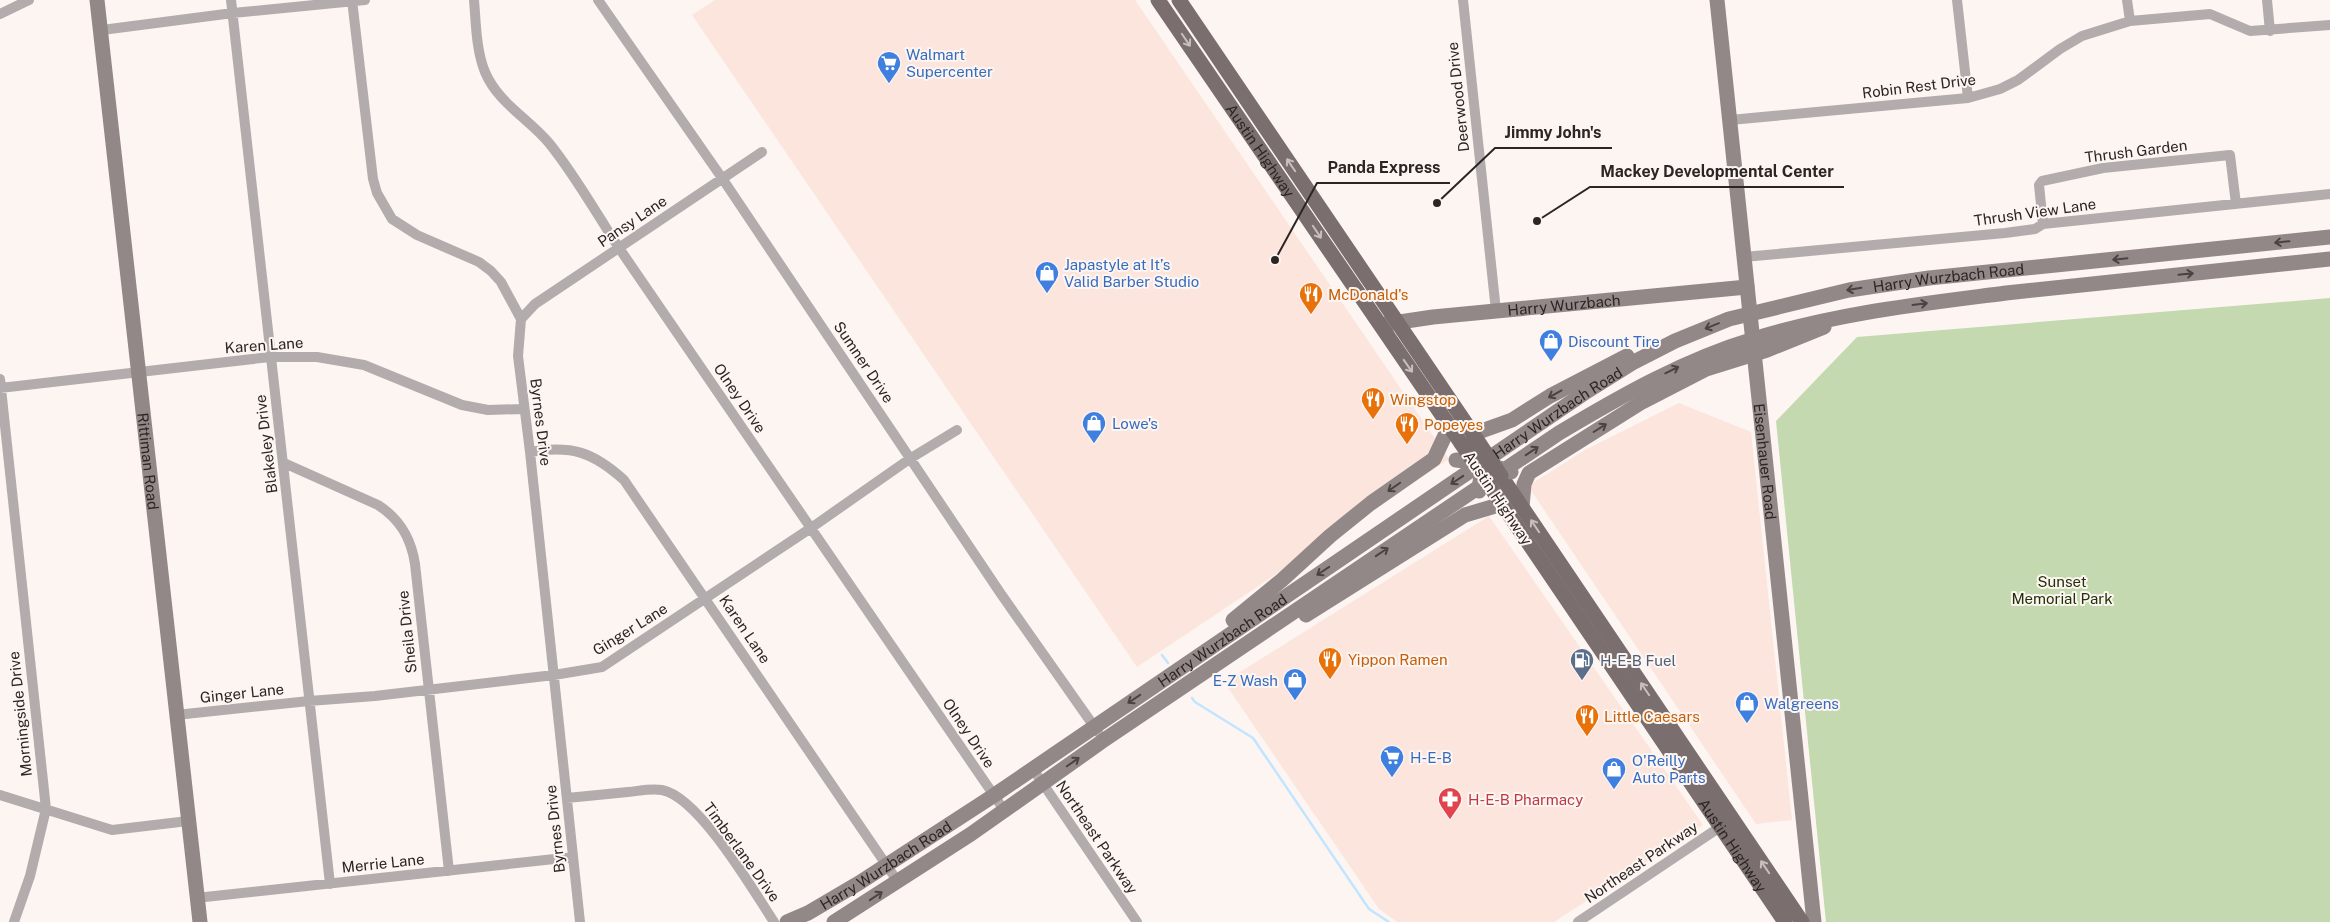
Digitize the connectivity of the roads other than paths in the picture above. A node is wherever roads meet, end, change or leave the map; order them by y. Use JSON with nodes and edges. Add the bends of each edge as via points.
{"nodes":[{"id":1,"x":28,"y":0,"type":"edge"},
{"id":2,"x":97,"y":0,"type":"edge"},
{"id":3,"x":231,"y":0,"type":"edge"},
{"id":4,"x":365,"y":0,"type":"edge"},
{"id":5,"x":474,"y":0,"type":"edge"},
{"id":6,"x":598,"y":0,"type":"edge"},
{"id":7,"x":1158,"y":0,"type":"edge"},
{"id":8,"x":1179,"y":0,"type":"edge"},
{"id":9,"x":1463,"y":0,"type":"edge"},
{"id":10,"x":1717,"y":0,"type":"edge"},
{"id":11,"x":1957,"y":0,"type":"edge"},
{"id":12,"x":2127,"y":0,"type":"edge"},
{"id":13,"x":2267,"y":0,"type":"edge"},
{"id":14,"x":352,"y":1,"type":"edge"},
{"id":15,"x":232,"y":13,"type":"junction"},
{"id":16,"x":0,"y":14,"type":"edge"},
{"id":17,"x":2130,"y":21,"type":"junction"},
{"id":18,"x":2330,"y":25,"type":"edge"},
{"id":19,"x":102,"y":30,"type":"junction"},
{"id":20,"x":2270,"y":31,"type":"junction"},
{"id":21,"x":1968,"y":98,"type":"junction"},
{"id":22,"x":1730,"y":120,"type":"junction"},
{"id":23,"x":762,"y":152,"type":"dead end"},
{"id":24,"x":722,"y":178,"type":"junction"},
{"id":25,"x":2330,"y":194,"type":"edge"},
{"id":26,"x":2236,"y":204,"type":"junction"},
{"id":27,"x":2043,"y":224,"type":"junction"},
{"id":28,"x":2330,"y":237,"type":"edge"},
{"id":29,"x":619,"y":248,"type":"junction"},
{"id":30,"x":1744,"y":257,"type":"junction"},
{"id":31,"x":2330,"y":259,"type":"edge"},
{"id":32,"x":1747,"y":287,"type":"junction"},
{"id":33,"x":1496,"y":311,"type":"junction"},
{"id":34,"x":1750,"y":313,"type":"junction"},
{"id":35,"x":521,"y":319,"type":"junction"},
{"id":36,"x":1397,"y":321,"type":"junction"},
{"id":37,"x":1380,"y":326,"type":"junction"},
{"id":38,"x":1676,"y":341,"type":"junction"},
{"id":39,"x":1754,"y":347,"type":"junction"},
{"id":40,"x":270,"y":358,"type":"junction"},
{"id":41,"x":138,"y":371,"type":"junction"},
{"id":42,"x":0,"y":385,"type":"edge"},
{"id":43,"x":523,"y":409,"type":"junction"},
{"id":44,"x":1512,"y":420,"type":"junction"},
{"id":45,"x":1449,"y":427,"type":"junction"},
{"id":46,"x":957,"y":430,"type":"dead end"},
{"id":47,"x":530,"y":452,"type":"junction"},
{"id":48,"x":911,"y":458,"type":"junction"},
{"id":49,"x":1434,"y":459,"type":"junction"},
{"id":50,"x":1484,"y":462,"type":"junction"},
{"id":51,"x":284,"y":463,"type":"junction"},
{"id":52,"x":1529,"y":473,"type":"junction"},
{"id":53,"x":1502,"y":504,"type":"junction"},
{"id":54,"x":1522,"y":507,"type":"junction"},
{"id":55,"x":1465,"y":515,"type":"junction"},
{"id":56,"x":811,"y":528,"type":"junction"},
{"id":57,"x":1565,"y":580,"type":"junction"},
{"id":58,"x":1281,"y":590,"type":"junction"},
{"id":59,"x":706,"y":598,"type":"junction"},
{"id":60,"x":1270,"y":628,"type":"junction"},
{"id":61,"x":1226,"y":658,"type":"junction"},
{"id":62,"x":554,"y":675,"type":"junction"},
{"id":63,"x":428,"y":689,"type":"junction"},
{"id":64,"x":309,"y":701,"type":"junction"},
{"id":65,"x":176,"y":715,"type":"junction"},
{"id":66,"x":1094,"y":727,"type":"junction"},
{"id":67,"x":1104,"y":740,"type":"junction"},
{"id":68,"x":1033,"y":769,"type":"junction"},
{"id":69,"x":1042,"y":784,"type":"junction"},
{"id":70,"x":0,"y":795,"type":"edge"},
{"id":71,"x":993,"y":796,"type":"junction"},
{"id":72,"x":567,"y":798,"type":"junction"},
{"id":73,"x":46,"y":809,"type":"junction"},
{"id":74,"x":1004,"y":810,"type":"junction"},
{"id":75,"x":188,"y":821,"type":"junction"},
{"id":76,"x":1720,"y":827,"type":"junction"},
{"id":77,"x":573,"y":857,"type":"junction"},
{"id":78,"x":886,"y":866,"type":"junction"},
{"id":79,"x":449,"y":871,"type":"junction"},
{"id":80,"x":898,"y":882,"type":"junction"},
{"id":81,"x":330,"y":884,"type":"junction"},
{"id":82,"x":196,"y":898,"type":"junction"},
{"id":83,"x":14,"y":922,"type":"edge"},
{"id":84,"x":200,"y":922,"type":"edge"},
{"id":85,"x":580,"y":922,"type":"edge"},
{"id":86,"x":774,"y":922,"type":"edge"},
{"id":87,"x":787,"y":922,"type":"edge"},
{"id":88,"x":834,"y":922,"type":"edge"},
{"id":89,"x":1137,"y":922,"type":"edge"},
{"id":90,"x":1578,"y":922,"type":"edge"},
{"id":91,"x":1786,"y":922,"type":"edge"},
{"id":92,"x":1802,"y":922,"type":"edge"},
{"id":93,"x":1814,"y":922,"type":"edge"}],
"edges":[{"from":1,"to":16,"type":"street"},
{"from":2,"to":19,"type":"main road","name":"Rittiman Road"},
{"from":3,"to":15,"type":"street","name":"Blakeley Drive"},
{"from":4,"to":14,"type":"street"},
{"from":5,"to":29,"type":"street","name":"Olney Drive","via":[[479,53],[494,88],[557,153]]},
{"from":6,"to":24,"type":"street","name":"Sumner Drive"},
{"from":7,"to":37,"type":"main road","name":"Austin Highway","one_way":true},
{"from":36,"to":8,"type":"main road","name":"Austin Highway","one_way":true},
{"from":9,"to":33,"type":"street","name":"Deerwood Drive"},
{"from":10,"to":22,"type":"main road","name":"Eisenhauer Road"},
{"from":11,"to":21,"type":"street"},
{"from":12,"to":17,"type":"street"},
{"from":13,"to":20,"type":"street"},
{"from":14,"to":15,"type":"street"},
{"from":14,"to":35,"type":"street","via":[[373,179],[383,207],[404,228],[479,262],[491,271],[501,282]]},
{"from":15,"to":19,"type":"street"},
{"from":15,"to":40,"type":"street","name":"Blakeley Drive"},
{"from":17,"to":20,"type":"street","name":"Robin Rest Drive","via":[[2210,14],[2250,31]]},
{"from":17,"to":21,"type":"street","name":"Robin Rest Drive","via":[[2082,36],[2018,80]]},
{"from":18,"to":20,"type":"street","name":"Robin Rest Drive"},
{"from":19,"to":41,"type":"main road","name":"Rittiman Road"},
{"from":21,"to":22,"type":"street","name":"Robin Rest Drive"},
{"from":22,"to":30,"type":"main road","name":"Eisenhauer Road"},
{"from":23,"to":24,"type":"street","name":"Pansy Lane"},
{"from":24,"to":29,"type":"street","name":"Pansy Lane"},
{"from":24,"to":48,"type":"street","name":"Sumner Drive"},
{"from":25,"to":26,"type":"street","name":"Thrush View Lane"},
{"from":26,"to":27,"type":"street","name":"Thrush View Lane"},
{"from":26,"to":27,"type":"street","name":"Thrush Garden","via":[[2230,155],[2103,168],[2042,181],[2039,185]]},
{"from":27,"to":30,"type":"street","name":"Thrush View Lane","via":[[2035,229],[2005,233]]},
{"from":28,"to":34,"type":"main road","name":"Harry Wurzbach Road","one_way":true,"via":[[1928,278],[1849,290]]},
{"from":29,"to":35,"type":"street","name":"Pansy Lane","via":[[535,304]]},
{"from":29,"to":56,"type":"street","name":"Olney Drive"},
{"from":30,"to":32,"type":"main road","name":"Eisenhauer Road"},
{"from":39,"to":31,"type":"main road","name":"Harry Wurzbach Road","one_way":true,"via":[[1846,316],[1912,305]]},
{"from":32,"to":33,"type":"main road","name":"Harry Wurzbach"},
{"from":32,"to":34,"type":"main road","name":"Eisenhauer Road"},
{"from":33,"to":36,"type":"main road","name":"Harry Wurzbach"},
{"from":34,"to":38,"type":"main road","name":"Harry Wurzbach Road","one_way":true},
{"from":34,"to":39,"type":"main road","name":"Eisenhauer Road"},
{"from":35,"to":43,"type":"street","name":"Byrnes Drive","via":[[518,356]]},
{"from":36,"to":37,"type":"main road","name":"Harry Wurzbach"},
{"from":36,"to":50,"type":"main road","name":"Austin Highway","via":[[1450,400]]},
{"from":37,"to":45,"type":"main road","name":"Austin Highway","one_way":true},
{"from":38,"to":44,"type":"main road","one_way":true,"via":[[1644,346]]},
{"from":38,"to":58,"type":"main road","name":"Harry Wurzbach Road","one_way":true,"via":[[1582,394]]},
{"from":52,"to":39,"type":"main road","one_way":true,"via":[[1663,392]]},
{"from":60,"to":39,"type":"main road","name":"Harry Wurzbach Road","one_way":true,"via":[[1558,433],[1665,374],[1710,354]]},
{"from":39,"to":93,"type":"main road","name":"Eisenhauer Road"},
{"from":40,"to":41,"type":"street","name":"Karen Lane"},
{"from":40,"to":43,"type":"street","name":"Karen Lane","via":[[316,356],[350,361],[462,406],[488,410]]},
{"from":40,"to":51,"type":"street","name":"Blakeley Drive"},
{"from":41,"to":42,"type":"street","name":"Karen Lane"},
{"from":41,"to":65,"type":"main road","name":"Rittiman Road"},
{"from":42,"to":73,"type":"street","name":"Morningside Drive"},
{"from":43,"to":47,"type":"street","name":"Byrnes Drive"},
{"from":44,"to":50,"type":"main road"},
{"from":44,"to":50,"type":"main road"},
{"from":45,"to":49,"type":"main road"},
{"from":45,"to":50,"type":"main road","name":"Austin Highway"},
{"from":46,"to":48,"type":"street","name":"Ginger Lane"},
{"from":47,"to":59,"type":"street","name":"Karen Lane","via":[[558,448],[588,454],[610,468],[630,487]]},
{"from":47,"to":62,"type":"street","name":"Byrnes Drive"},
{"from":48,"to":56,"type":"street","name":"Ginger Lane"},
{"from":48,"to":66,"type":"street","name":"Sumner Drive"},
{"from":49,"to":50,"type":"main road","bridge":true},
{"from":49,"to":58,"type":"main road","one_way":true,"via":[[1330,536]]},
{"from":50,"to":52,"type":"main road","bridge":true},
{"from":50,"to":53,"type":"main road","name":"Austin Highway","bridge":true},
{"from":50,"to":54,"type":"main road","name":"Austin Highway"},
{"from":50,"to":55,"type":"main road","bridge":true,"via":[[1479,491]]},
{"from":51,"to":63,"type":"street","name":"Sheila Drive","via":[[378,505],[391,514],[406,533],[415,564]]},
{"from":51,"to":64,"type":"street","name":"Blakeley Drive"},
{"from":52,"to":54,"type":"main road","via":[[1524,484]]},
{"from":53,"to":55,"type":"main road"},
{"from":53,"to":57,"type":"main road","name":"Austin Highway","via":[[1562,586]]},
{"from":57,"to":54,"type":"main road","name":"Austin Highway","one_way":true},
{"from":55,"to":60,"type":"main road","via":[[1309,614]]},
{"from":56,"to":59,"type":"street","name":"Ginger Lane"},
{"from":56,"to":71,"type":"street","name":"Olney Drive"},
{"from":57,"to":76,"type":"main road","name":"Austin Highway"},
{"from":92,"to":57,"type":"main road","name":"Austin Highway","one_way":true},
{"from":58,"to":61,"type":"main road","via":[[1266,619],[1226,647]]},
{"from":58,"to":66,"type":"main road","name":"Harry Wurzbach Road","one_way":true,"via":[[1204,652]]},
{"from":59,"to":62,"type":"street","name":"Ginger Lane","via":[[602,667]]},
{"from":59,"to":78,"type":"street","name":"Karen Lane"},
{"from":60,"to":61,"type":"main road","name":"Harry Wurzbach Road"},
{"from":61,"to":67,"type":"main road","name":"Harry Wurzbach Road"},
{"from":62,"to":63,"type":"street","name":"Ginger Lane"},
{"from":62,"to":72,"type":"street","name":"Byrnes Drive"},
{"from":63,"to":64,"type":"street","name":"Ginger Lane"},
{"from":63,"to":79,"type":"street","name":"Sheila Drive"},
{"from":64,"to":65,"type":"street","name":"Ginger Lane"},
{"from":64,"to":81,"type":"street","name":"Blakeley Drive"},
{"from":65,"to":75,"type":"main road","name":"Rittiman Road"},
{"from":66,"to":67,"type":"street","name":"Sumner Drive"},
{"from":66,"to":68,"type":"main road","name":"Harry Wurzbach Road"},
{"from":69,"to":67,"type":"main road","name":"Harry Wurzbach Road","one_way":true},
{"from":68,"to":69,"type":"street","name":"Northeast Parkway"},
{"from":68,"to":71,"type":"main road","name":"Harry Wurzbach Road"},
{"from":69,"to":74,"type":"main road","name":"Harry Wurzbach Road"},
{"from":69,"to":89,"type":"street","name":"Northeast Parkway"},
{"from":70,"to":73,"type":"street"},
{"from":71,"to":74,"type":"street","name":"Olney Drive"},
{"from":71,"to":78,"type":"main road","name":"Harry Wurzbach Road"},
{"from":72,"to":77,"type":"street","name":"Byrnes Drive"},
{"from":72,"to":86,"type":"street","name":"Timberlane Drive","via":[[649,790],[663,790],[680,798],[715,835]]},
{"from":73,"to":75,"type":"street","via":[[112,830]]},
{"from":73,"to":83,"type":"street","name":"Morningside Drive","via":[[30,876]]},
{"from":74,"to":80,"type":"main road","name":"Harry Wurzbach Road"},
{"from":75,"to":82,"type":"main road","name":"Rittiman Road"},
{"from":76,"to":90,"type":"street","name":"Northeast Parkway"},
{"from":76,"to":91,"type":"main road","name":"Austin Highway"},
{"from":77,"to":79,"type":"street","name":"Merrie Lane"},
{"from":77,"to":85,"type":"street","name":"Byrnes Drive"},
{"from":78,"to":80,"type":"street","name":"Karen Lane"},
{"from":78,"to":87,"type":"main road","name":"Harry Wurzbach Road","via":[[808,913]]},
{"from":79,"to":81,"type":"street","name":"Merrie Lane"},
{"from":88,"to":80,"type":"main road","name":"Harry Wurzbach Road","one_way":true},
{"from":81,"to":82,"type":"street","name":"Merrie Lane"},
{"from":82,"to":84,"type":"main road","name":"Rittiman Road"}]}
